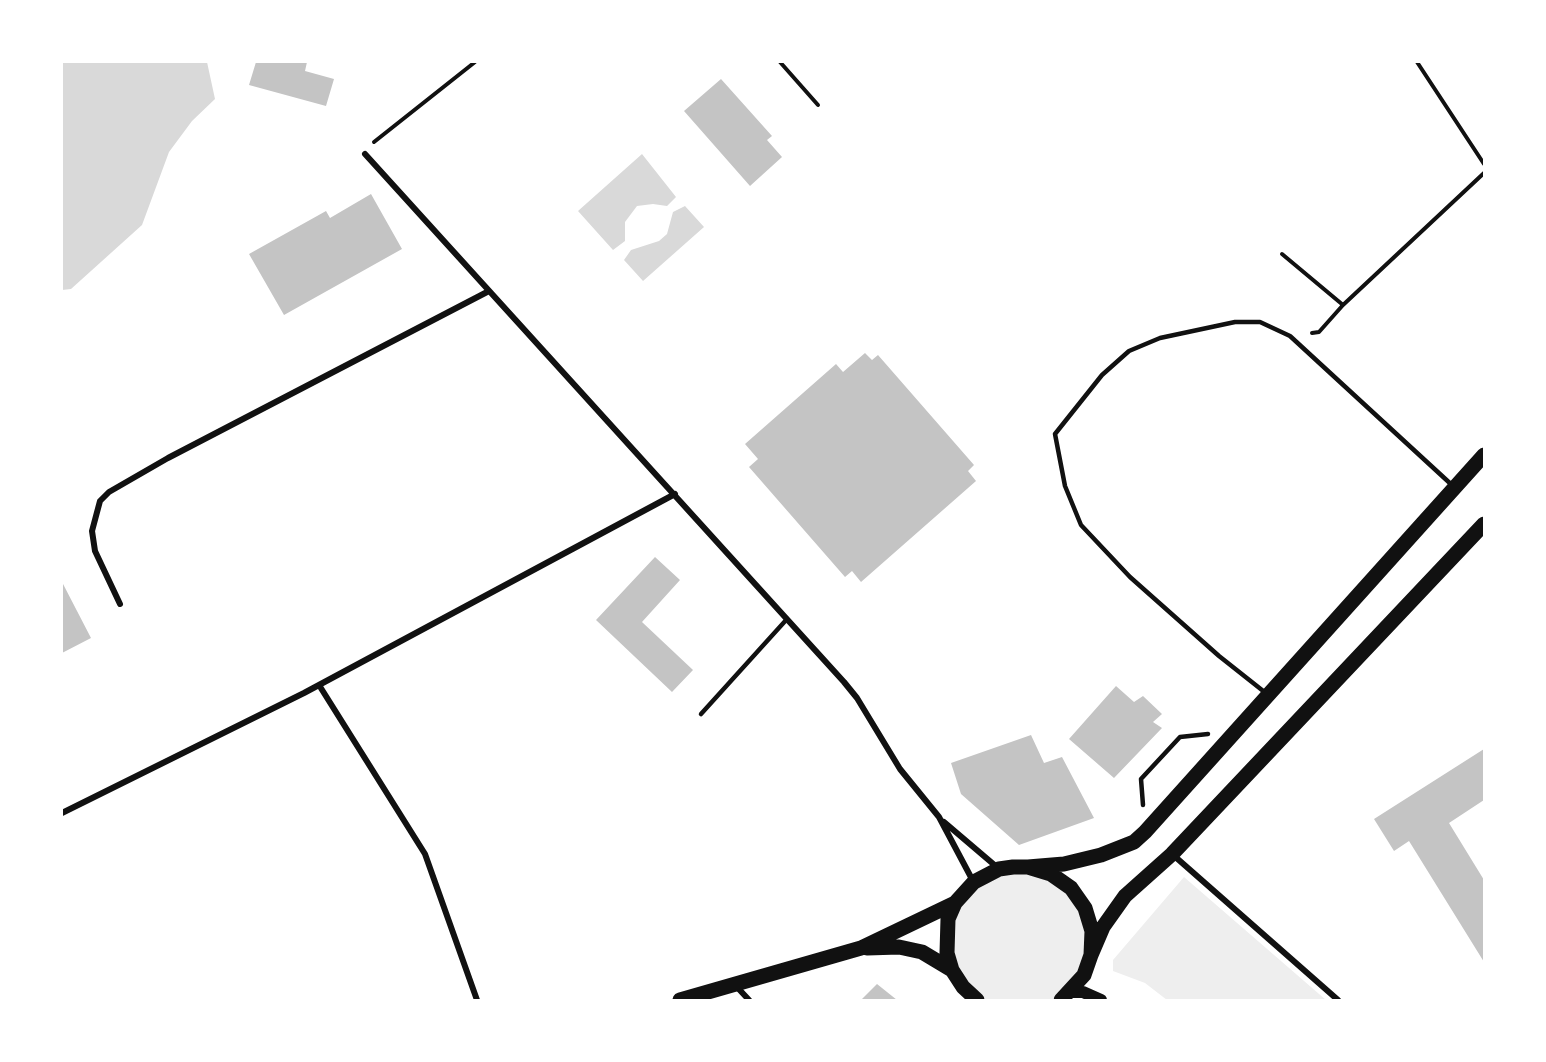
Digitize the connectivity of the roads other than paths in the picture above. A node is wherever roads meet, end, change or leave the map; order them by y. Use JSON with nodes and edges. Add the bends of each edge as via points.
{"nodes":[{"id":1,"x":365,"y":154,"type":"road end"},
{"id":2,"x":489,"y":291,"type":"junction"},
{"id":3,"x":1485,"y":455,"type":"edge"},
{"id":4,"x":1455,"y":488,"type":"junction"},
{"id":5,"x":675,"y":494,"type":"junction"},
{"id":6,"x":1485,"y":524,"type":"edge"},
{"id":7,"x":120,"y":604,"type":"dead end"},
{"id":8,"x":787,"y":619,"type":"junction"},
{"id":9,"x":319,"y":685,"type":"junction"},
{"id":10,"x":1268,"y":695,"type":"junction"},
{"id":11,"x":700,"y":714,"type":"dead end"},
{"id":12,"x":1208,"y":734,"type":"dead end"},
{"id":13,"x":1143,"y":806,"type":"dead end"},
{"id":14,"x":62,"y":813,"type":"edge"},
{"id":15,"x":939,"y":818,"type":"junction"},
{"id":16,"x":1172,"y":854,"type":"junction"},
{"id":17,"x":1028,"y":867,"type":"junction"},
{"id":18,"x":999,"y":869,"type":"junction"},
{"id":19,"x":974,"y":882,"type":"junction"},
{"id":20,"x":955,"y":903,"type":"junction"},
{"id":21,"x":861,"y":948,"type":"junction"},
{"id":22,"x":1091,"y":955,"type":"junction"},
{"id":23,"x":952,"y":970,"type":"junction"},
{"id":24,"x":736,"y":985,"type":"junction"},
{"id":25,"x":1066,"y":996,"type":"edge"},
{"id":26,"x":477,"y":1000,"type":"edge"},
{"id":27,"x":680,"y":1000,"type":"edge"},
{"id":28,"x":748,"y":1000,"type":"edge"},
{"id":29,"x":977,"y":1000,"type":"edge"},
{"id":30,"x":1101,"y":1000,"type":"edge"},
{"id":31,"x":1338,"y":1000,"type":"edge"}],
"edges":[{"from":1,"to":2,"type":"street"},
{"from":2,"to":5,"type":"street"},
{"from":2,"to":7,"type":"street","via":[[109,492],[100,501],[92,531],[95,551]]},
{"from":3,"to":4,"type":"main road"},
{"from":4,"to":10,"type":"main road"},
{"from":4,"to":10,"type":"lane","via":[[1290,336],[1260,322],[1235,322],[1160,338],[1129,351],[1102,375],[1055,434],[1065,486],[1081,525],[1130,578]]},
{"from":5,"to":8,"type":"street"},
{"from":5,"to":9,"type":"street"},
{"from":6,"to":16,"type":"main road"},
{"from":8,"to":11,"type":"lane"},
{"from":8,"to":15,"type":"street","via":[[857,698],[900,769]]},
{"from":9,"to":14,"type":"street"},
{"from":9,"to":26,"type":"street","via":[[425,854]]},
{"from":10,"to":17,"type":"main road","via":[[1134,842],[1084,860]]},
{"from":12,"to":13,"type":"lane","via":[[1180,737],[1141,779]]},
{"from":15,"to":18,"type":"street"},
{"from":15,"to":19,"type":"street"},
{"from":16,"to":22,"type":"main road","via":[[1125,896],[1103,927]]},
{"from":16,"to":31,"type":"street"},
{"from":17,"to":18,"type":"main road"},
{"from":17,"to":22,"type":"main road","via":[[1051,874],[1071,888],[1085,908],[1092,931]]},
{"from":18,"to":19,"type":"main road"},
{"from":19,"to":20,"type":"main road"},
{"from":20,"to":21,"type":"main road"},
{"from":20,"to":23,"type":"main road","via":[[946,936]]},
{"from":21,"to":23,"type":"main road","via":[[899,947],[922,952]]},
{"from":21,"to":24,"type":"main road"},
{"from":22,"to":25,"type":"main road","via":[[1084,975]]},
{"from":23,"to":29,"type":"main road"},
{"from":24,"to":27,"type":"main road"},
{"from":24,"to":28,"type":"street"},
{"from":25,"to":30,"type":"main road","via":[[1083,992]]}]}
